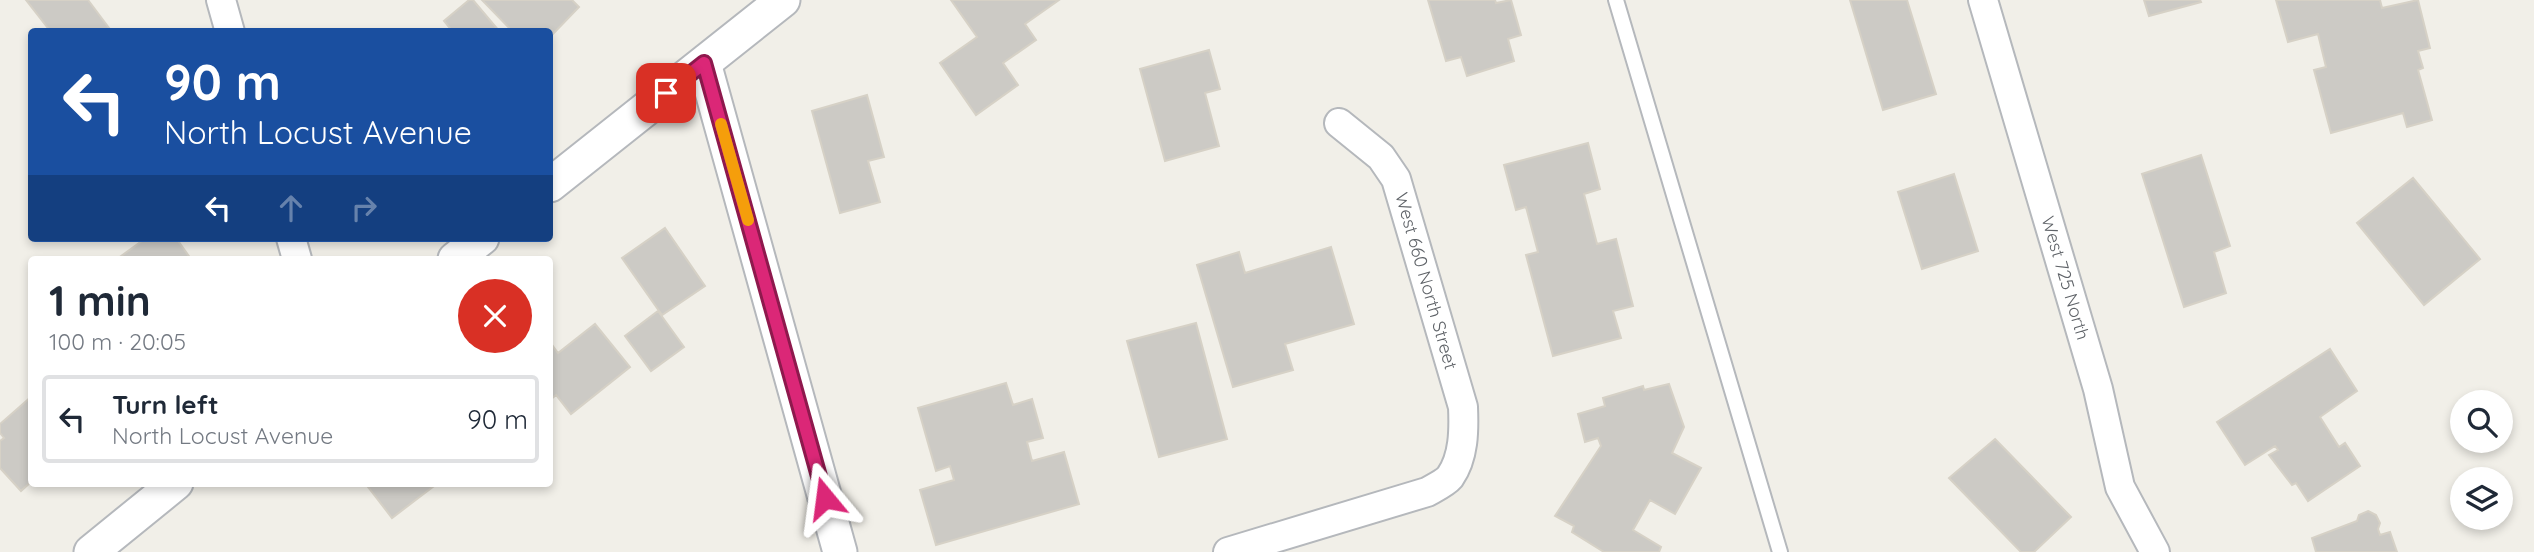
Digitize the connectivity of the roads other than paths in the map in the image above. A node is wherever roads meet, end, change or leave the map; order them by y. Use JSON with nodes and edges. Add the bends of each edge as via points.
{"nodes":[{"id":1,"x":221,"y":0,"type":"edge"},
{"id":2,"x":783,"y":0,"type":"edge"},
{"id":3,"x":1616,"y":0,"type":"edge"},
{"id":4,"x":1983,"y":0,"type":"edge"},
{"id":5,"x":229,"y":28,"type":"edge"},
{"id":6,"x":704,"y":63,"type":"junction"},
{"id":7,"x":1339,"y":123,"type":"dead end"},
{"id":8,"x":553,"y":183,"type":"edge"},
{"id":9,"x":477,"y":242,"type":"edge"},
{"id":10,"x":459,"y":256,"type":"edge"},
{"id":11,"x":171,"y":487,"type":"edge"},
{"id":12,"x":91,"y":552,"type":"edge"},
{"id":13,"x":840,"y":552,"type":"edge"},
{"id":14,"x":1228,"y":552,"type":"edge"},
{"id":15,"x":1780,"y":552,"type":"edge"},
{"id":16,"x":2155,"y":552,"type":"edge"}],
"edges":[{"from":1,"to":5,"type":"street"},
{"from":2,"to":6,"type":"street"},
{"from":3,"to":15,"type":"lane"},
{"from":4,"to":16,"type":"street","name":"West 725 North","via":[[2098,389],[2120,487]]},
{"from":6,"to":8,"type":"street"},
{"from":6,"to":13,"type":"street"},
{"from":7,"to":14,"type":"street","name":"West 660 North Street","via":[[1381,157],[1396,179],[1463,407],[1464,434],[1457,462],[1449,479],[1427,492]]},
{"from":9,"to":10,"type":"street"},
{"from":11,"to":12,"type":"street"}]}
